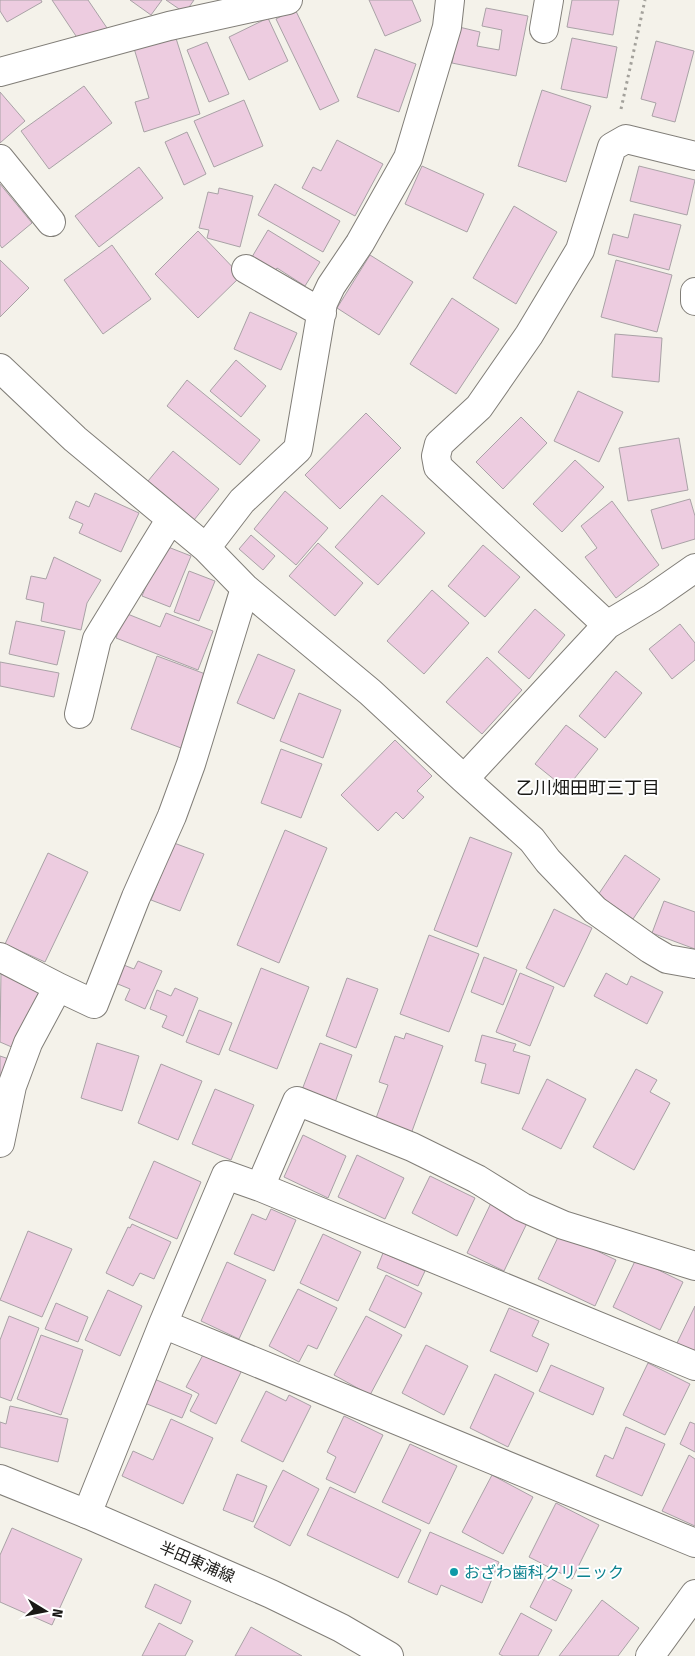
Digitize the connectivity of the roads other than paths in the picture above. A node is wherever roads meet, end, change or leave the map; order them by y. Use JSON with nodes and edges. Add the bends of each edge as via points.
{"nodes":[{"id":1,"x":288,"y":0,"type":"edge"},
{"id":2,"x":450,"y":0,"type":"edge"},
{"id":3,"x":549,"y":0,"type":"edge"},
{"id":4,"x":544,"y":29,"type":"dead end"},
{"id":5,"x":0,"y":72,"type":"edge"},
{"id":6,"x":695,"y":156,"type":"edge"},
{"id":7,"x":0,"y":159,"type":"edge"},
{"id":8,"x":51,"y":222,"type":"dead end"},
{"id":9,"x":246,"y":269,"type":"dead end"},
{"id":10,"x":695,"y":292,"type":"edge"},
{"id":11,"x":695,"y":301,"type":"edge"},
{"id":12,"x":322,"y":313,"type":"junction"},
{"id":13,"x":0,"y":368,"type":"edge"},
{"id":14,"x":170,"y":520,"type":"junction"},
{"id":15,"x":206,"y":548,"type":"junction"},
{"id":16,"x":695,"y":568,"type":"edge"},
{"id":17,"x":245,"y":588,"type":"junction"},
{"id":18,"x":607,"y":625,"type":"junction"},
{"id":19,"x":79,"y":714,"type":"dead end"},
{"id":20,"x":464,"y":779,"type":"junction"},
{"id":21,"x":0,"y":957,"type":"edge"},
{"id":22,"x":695,"y":964,"type":"edge"},
{"id":23,"x":58,"y":988,"type":"junction"},
{"id":24,"x":0,"y":1142,"type":"edge"},
{"id":25,"x":260,"y":1186,"type":"junction"},
{"id":26,"x":695,"y":1266,"type":"edge"},
{"id":27,"x":163,"y":1324,"type":"junction"},
{"id":28,"x":695,"y":1366,"type":"edge"},
{"id":29,"x":0,"y":1478,"type":"edge"},
{"id":30,"x":87,"y":1514,"type":"junction"},
{"id":31,"x":695,"y":1543,"type":"edge"},
{"id":32,"x":695,"y":1594,"type":"edge"},
{"id":33,"x":389,"y":1656,"type":"edge"},
{"id":34,"x":650,"y":1656,"type":"edge"}],
"edges":[{"from":1,"to":5,"type":"street","via":[[169,26]]},
{"from":2,"to":12,"type":"street","via":[[447,27],[408,158],[360,243],[331,286]]},
{"from":3,"to":4,"type":"street"},
{"from":6,"to":18,"type":"street","via":[[626,139],[612,148],[580,250],[479,407],[439,444],[436,456],[438,467]]},
{"from":7,"to":8,"type":"street"},
{"from":9,"to":12,"type":"street"},
{"from":10,"to":11,"type":"street"},
{"from":12,"to":15,"type":"street","via":[[298,449],[242,501]]},
{"from":13,"to":14,"type":"street","via":[[75,439]]},
{"from":14,"to":15,"type":"street"},
{"from":14,"to":19,"type":"street","via":[[97,638]]},
{"from":15,"to":17,"type":"street"},
{"from":16,"to":18,"type":"street"},
{"from":17,"to":20,"type":"street","via":[[370,692]]},
{"from":17,"to":23,"type":"street","via":[[172,816],[94,1004]]},
{"from":18,"to":20,"type":"street"},
{"from":20,"to":22,"type":"street","via":[[532,840],[596,910],[667,959]]},
{"from":21,"to":23,"type":"street"},
{"from":23,"to":24,"type":"street","via":[[28,1043],[12,1086]]},
{"from":25,"to":26,"type":"street","via":[[297,1101],[412,1147],[562,1225]]},
{"from":25,"to":27,"type":"street","via":[[226,1175]]},
{"from":25,"to":28,"type":"street"},
{"from":27,"to":30,"type":"street"},
{"from":27,"to":31,"type":"street"},
{"from":29,"to":30,"type":"street","name":"半田東浦線"},
{"from":30,"to":33,"type":"street","name":"半田東浦線","via":[[271,1594]]},
{"from":32,"to":34,"type":"street"}]}
